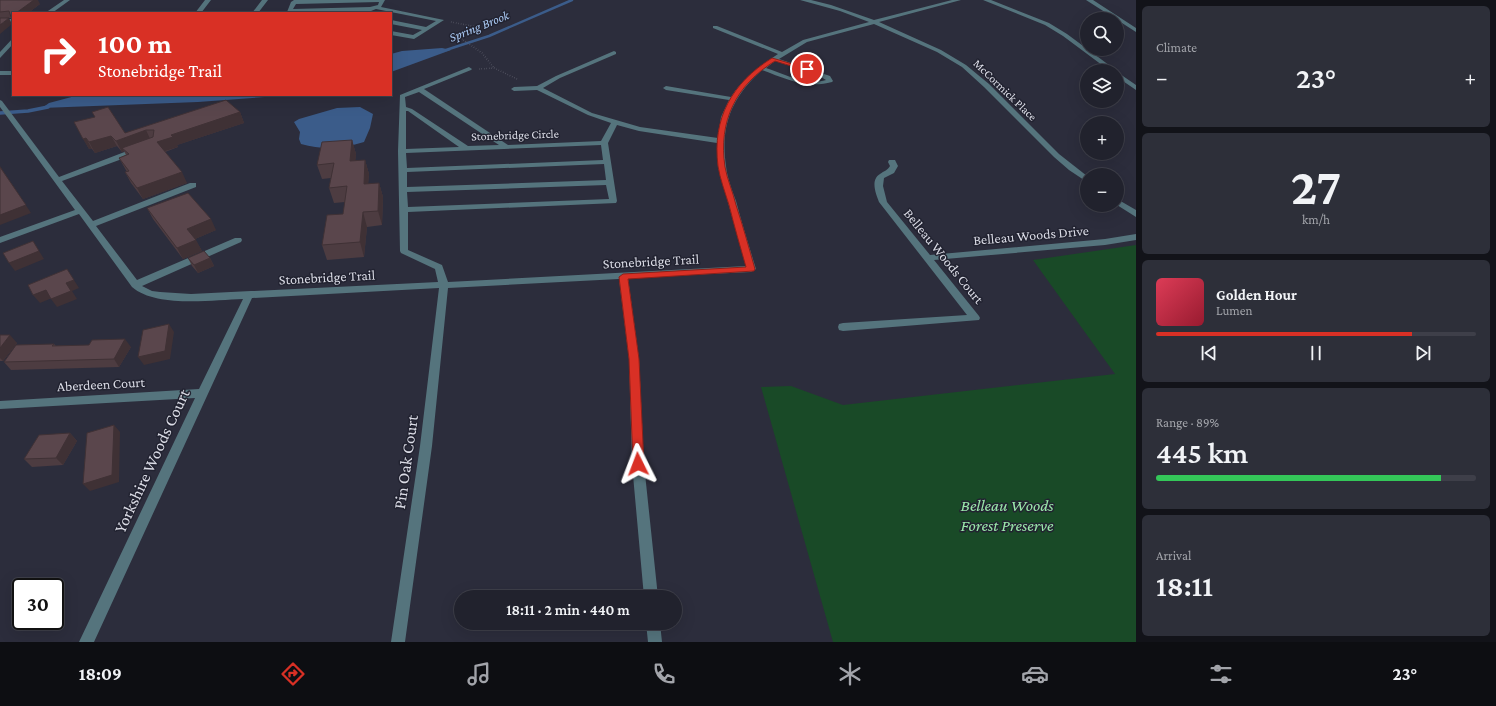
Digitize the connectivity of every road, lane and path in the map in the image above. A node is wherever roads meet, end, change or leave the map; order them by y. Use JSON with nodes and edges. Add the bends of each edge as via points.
{"nodes":[{"id":1,"x":67,"y":0,"type":"edge"},
{"id":2,"x":208,"y":0,"type":"edge"},
{"id":3,"x":265,"y":0,"type":"edge"},
{"id":4,"x":382,"y":0,"type":"edge"},
{"id":5,"x":803,"y":0,"type":"edge"},
{"id":6,"x":958,"y":0,"type":"edge"},
{"id":7,"x":986,"y":0,"type":"edge"},
{"id":8,"x":1089,"y":0,"type":"edge"},
{"id":9,"x":349,"y":1,"type":"junction"},
{"id":10,"x":929,"y":2,"type":"dead end"},
{"id":11,"x":938,"y":5,"type":"junction"},
{"id":12,"x":346,"y":10,"type":"junction"},
{"id":13,"x":380,"y":10,"type":"edge"},
{"id":14,"x":49,"y":12,"type":"edge"},
{"id":15,"x":199,"y":12,"type":"edge"},
{"id":16,"x":256,"y":12,"type":"edge"},
{"id":17,"x":441,"y":20,"type":"junction"},
{"id":18,"x":0,"y":21,"type":"edge"},
{"id":19,"x":12,"y":21,"type":"edge"},
{"id":20,"x":392,"y":22,"type":"edge"},
{"id":21,"x":874,"y":22,"type":"junction"},
{"id":22,"x":715,"y":27,"type":"dead end"},
{"id":23,"x":427,"y":29,"type":"junction"},
{"id":24,"x":1136,"y":30,"type":"edge"},
{"id":25,"x":392,"y":33,"type":"edge"},
{"id":26,"x":12,"y":42,"type":"edge"},
{"id":27,"x":614,"y":53,"type":"dead end"},
{"id":28,"x":782,"y":54,"type":"junction"},
{"id":29,"x":0,"y":56,"type":"edge"},
{"id":30,"x":774,"y":59,"type":"junction"},
{"id":31,"x":1104,"y":64,"type":"edge"},
{"id":32,"x":494,"y":68,"type":"junction"},
{"id":33,"x":761,"y":68,"type":"junction"},
{"id":34,"x":469,"y":69,"type":"joint"},
{"id":35,"x":0,"y":73,"type":"edge"},
{"id":36,"x":12,"y":73,"type":"edge"},
{"id":37,"x":1124,"y":79,"type":"edge"},
{"id":38,"x":538,"y":88,"type":"junction"},
{"id":39,"x":666,"y":88,"type":"dead end"},
{"id":40,"x":1136,"y":88,"type":"edge"},
{"id":41,"x":419,"y":89,"type":"junction"},
{"id":42,"x":514,"y":89,"type":"dead end"},
{"id":43,"x":732,"y":99,"type":"junction"},
{"id":44,"x":0,"y":103,"type":"edge"},
{"id":45,"x":402,"y":108,"type":"junction"},
{"id":46,"x":615,"y":122,"type":"junction"},
{"id":47,"x":720,"y":140,"type":"junction"},
{"id":48,"x":604,"y":144,"type":"junction"},
{"id":49,"x":148,"y":147,"type":"edge"},
{"id":50,"x":508,"y":147,"type":"junction"},
{"id":51,"x":467,"y":149,"type":"junction"},
{"id":52,"x":402,"y":151,"type":"junction"},
{"id":53,"x":607,"y":162,"type":"junction"},
{"id":54,"x":892,"y":162,"type":"dead end"},
{"id":55,"x":403,"y":170,"type":"junction"},
{"id":56,"x":1080,"y":175,"type":"edge"},
{"id":57,"x":57,"y":180,"type":"junction"},
{"id":58,"x":610,"y":182,"type":"junction"},
{"id":59,"x":193,"y":184,"type":"dead end"},
{"id":60,"x":403,"y":190,"type":"junction"},
{"id":61,"x":1124,"y":206,"type":"edge"},
{"id":62,"x":403,"y":210,"type":"junction"},
{"id":63,"x":80,"y":211,"type":"junction"},
{"id":64,"x":1136,"y":214,"type":"edge"},
{"id":65,"x":90,"y":225,"type":"junction"},
{"id":66,"x":1136,"y":236,"type":"edge"},
{"id":67,"x":0,"y":240,"type":"edge"},
{"id":68,"x":238,"y":240,"type":"dead end"},
{"id":69,"x":928,"y":258,"type":"junction"},
{"id":70,"x":623,"y":277,"type":"junction"},
{"id":71,"x":135,"y":285,"type":"junction"},
{"id":72,"x":444,"y":285,"type":"junction"},
{"id":73,"x":249,"y":295,"type":"junction"},
{"id":74,"x":843,"y":327,"type":"dead end"},
{"id":75,"x":203,"y":393,"type":"junction"},
{"id":76,"x":0,"y":405,"type":"edge"},
{"id":77,"x":650,"y":590,"type":"edge"},
{"id":78,"x":654,"y":630,"type":"edge"},
{"id":79,"x":86,"y":642,"type":"edge"},
{"id":80,"x":398,"y":642,"type":"edge"},
{"id":81,"x":655,"y":642,"type":"edge"}],
"edges":[{"from":1,"to":14,"type":"street"},
{"from":2,"to":15,"type":"street"},
{"from":3,"to":16,"type":"street"},
{"from":4,"to":9,"type":"street"},
{"from":4,"to":13,"type":"street"},
{"from":5,"to":21,"type":"street","name":"McCormick Place","via":[[848,11]]},
{"from":6,"to":11,"type":"street"},
{"from":7,"to":31,"type":"street","via":[[1047,24]]},
{"from":8,"to":24,"type":"street"},
{"from":9,"to":12,"type":"street"},
{"from":9,"to":12,"type":"street","via":[[294,2],[289,11]]},
{"from":10,"to":11,"type":"street"},
{"from":11,"to":21,"type":"street"},
{"from":12,"to":13,"type":"street"},
{"from":13,"to":17,"type":"street"},
{"from":17,"to":23,"type":"street"},
{"from":17,"to":32,"type":"path","via":[[477,27],[462,39],[482,53]]},
{"from":18,"to":19,"type":"street"},
{"from":20,"to":23,"type":"street"},
{"from":21,"to":28,"type":"street","via":[[805,42]]},
{"from":21,"to":56,"type":"street","name":"McCormick Place","via":[[941,52],[965,67],[1057,157]]},
{"from":22,"to":28,"type":"street"},
{"from":23,"to":25,"type":"street","via":[[414,38]]},
{"from":26,"to":29,"type":"street"},
{"from":27,"to":38,"type":"street"},
{"from":28,"to":30,"type":"street"},
{"from":30,"to":33,"type":"street"},
{"from":30,"to":33,"type":"street","via":[[818,73],[828,77],[830,81],[813,84]]},
{"from":32,"to":34,"type":"path"},
{"from":32,"to":38,"type":"path"},
{"from":33,"to":43,"type":"street","via":[[744,83]]},
{"from":34,"to":41,"type":"street"},
{"from":35,"to":36,"type":"street"},
{"from":37,"to":40,"type":"street"},
{"from":38,"to":42,"type":"street"},
{"from":38,"to":46,"type":"street","via":[[590,114]]},
{"from":39,"to":43,"type":"street"},
{"from":41,"to":45,"type":"street","via":[[402,96]]},
{"from":41,"to":50,"type":"street"},
{"from":43,"to":47,"type":"street","via":[[723,122]]},
{"from":44,"to":57,"type":"street","name":"Stonebridge Trail"},
{"from":45,"to":51,"type":"street","via":[[410,110]]},
{"from":45,"to":52,"type":"street"},
{"from":46,"to":47,"type":"street","via":[[639,129]]},
{"from":46,"to":48,"type":"street"},
{"from":47,"to":70,"type":"street","name":"Stonebridge Trail","via":[[722,167],[751,269]]},
{"from":48,"to":50,"type":"street","name":"Stonebridge Circle"},
{"from":48,"to":53,"type":"street"},
{"from":49,"to":57,"type":"street"},
{"from":50,"to":51,"type":"street","name":"Stonebridge Circle"},
{"from":51,"to":52,"type":"street","name":"Stonebridge Circle"},
{"from":52,"to":55,"type":"street"},
{"from":53,"to":55,"type":"street"},
{"from":53,"to":58,"type":"street"},
{"from":54,"to":69,"type":"street","name":"Belleau Woods Court","via":[[894,166],[891,171],[880,177],[878,182],[880,194],[890,212]]},
{"from":55,"to":60,"type":"street"},
{"from":57,"to":63,"type":"street","name":"Stonebridge Trail"},
{"from":58,"to":60,"type":"street"},
{"from":58,"to":62,"type":"street","via":[[613,201]]},
{"from":59,"to":65,"type":"street"},
{"from":60,"to":62,"type":"street"},
{"from":61,"to":64,"type":"street"},
{"from":62,"to":72,"type":"street","via":[[404,251],[439,267]]},
{"from":63,"to":65,"type":"street","name":"Stonebridge Trail"},
{"from":63,"to":67,"type":"street"},
{"from":65,"to":71,"type":"street","name":"Stonebridge Trail"},
{"from":66,"to":69,"type":"street","name":"Belleau Woods Drive","via":[[1104,242]]},
{"from":68,"to":71,"type":"street"},
{"from":69,"to":74,"type":"street","name":"Belleau Woods Court","via":[[976,318]]},
{"from":70,"to":72,"type":"street","name":"Stonebridge Trail"},
{"from":70,"to":77,"type":"street","via":[[634,359],[638,464]]},
{"from":71,"to":73,"type":"street","name":"Stonebridge Trail","via":[[142,292],[164,296]]},
{"from":72,"to":73,"type":"street","name":"Stonebridge Trail"},
{"from":72,"to":80,"type":"street","name":"Pin Oak Court","via":[[426,446]]},
{"from":73,"to":75,"type":"street","name":"Yorkshire Woods Court"},
{"from":75,"to":76,"type":"street","name":"Aberdeen Court"},
{"from":75,"to":79,"type":"street","name":"Yorkshire Woods Court"},
{"from":78,"to":81,"type":"street"}]}
